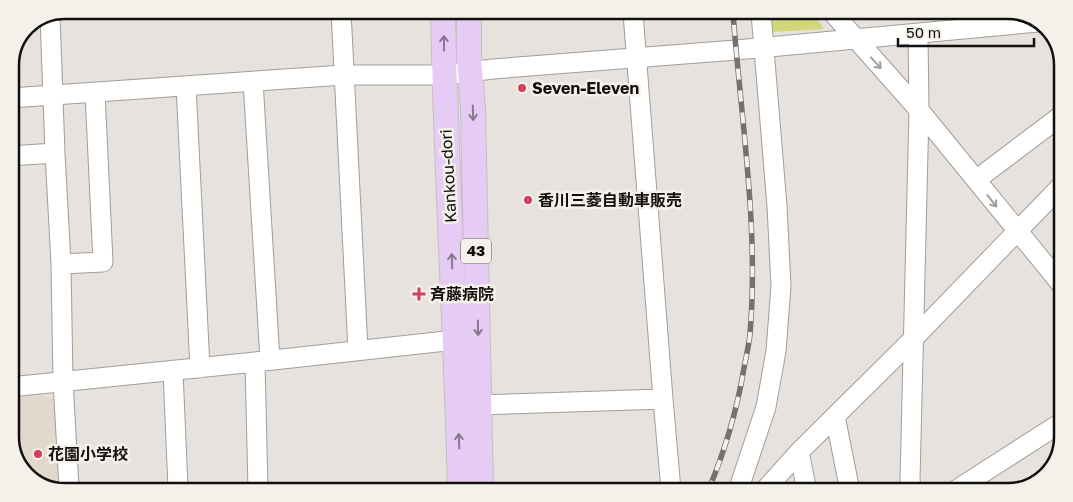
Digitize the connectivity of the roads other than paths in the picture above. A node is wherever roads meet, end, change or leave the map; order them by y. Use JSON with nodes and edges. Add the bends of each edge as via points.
{"nodes":[{"id":1,"x":341,"y":19,"type":"edge"},
{"id":2,"x":443,"y":19,"type":"edge"},
{"id":3,"x":469,"y":19,"type":"edge"},
{"id":4,"x":633,"y":19,"type":"edge"},
{"id":5,"x":762,"y":19,"type":"edge"},
{"id":6,"x":838,"y":19,"type":"edge"},
{"id":7,"x":50,"y":21,"type":"edge"},
{"id":8,"x":1020,"y":21,"type":"edge"},
{"id":9,"x":918,"y":34,"type":"junction"},
{"id":10,"x":855,"y":40,"type":"junction"},
{"id":11,"x":764,"y":48,"type":"junction"},
{"id":12,"x":636,"y":59,"type":"junction"},
{"id":13,"x":470,"y":72,"type":"junction"},
{"id":14,"x":343,"y":75,"type":"junction"},
{"id":15,"x":444,"y":75,"type":"junction"},
{"id":16,"x":253,"y":81,"type":"junction"},
{"id":17,"x":186,"y":86,"type":"junction"},
{"id":18,"x":95,"y":93,"type":"junction"},
{"id":19,"x":53,"y":95,"type":"junction"},
{"id":20,"x":19,"y":97,"type":"edge"},
{"id":21,"x":919,"y":110,"type":"junction"},
{"id":22,"x":1054,"y":121,"type":"edge"},
{"id":23,"x":55,"y":153,"type":"junction"},
{"id":24,"x":19,"y":155,"type":"edge"},
{"id":25,"x":976,"y":180,"type":"junction"},
{"id":26,"x":1054,"y":193,"type":"edge"},
{"id":27,"x":1017,"y":232,"type":"junction"},
{"id":28,"x":61,"y":264,"type":"junction"},
{"id":29,"x":1054,"y":277,"type":"edge"},
{"id":30,"x":913,"y":339,"type":"junction"},
{"id":31,"x":455,"y":340,"type":"junction"},
{"id":32,"x":358,"y":350,"type":"junction"},
{"id":33,"x":263,"y":361,"type":"junction"},
{"id":34,"x":200,"y":368,"type":"junction"},
{"id":35,"x":173,"y":371,"type":"junction"},
{"id":36,"x":64,"y":381,"type":"junction"},
{"id":37,"x":19,"y":386,"type":"edge"},
{"id":38,"x":663,"y":399,"type":"junction"},
{"id":39,"x":479,"y":405,"type":"junction"},
{"id":40,"x":835,"y":416,"type":"junction"},
{"id":41,"x":1054,"y":428,"type":"edge"},
{"id":42,"x":798,"y":452,"type":"junction"},
{"id":43,"x":69,"y":483,"type":"edge"},
{"id":44,"x":178,"y":483,"type":"edge"},
{"id":45,"x":258,"y":483,"type":"edge"},
{"id":46,"x":460,"y":483,"type":"edge"},
{"id":47,"x":481,"y":483,"type":"edge"},
{"id":48,"x":670,"y":483,"type":"edge"},
{"id":49,"x":746,"y":483,"type":"edge"},
{"id":50,"x":771,"y":483,"type":"edge"},
{"id":51,"x":805,"y":483,"type":"edge"},
{"id":52,"x":848,"y":483,"type":"edge"},
{"id":53,"x":910,"y":483,"type":"edge"},
{"id":54,"x":979,"y":483,"type":"edge"}],
"edges":[{"from":1,"to":14,"type":"street"},
{"from":15,"to":2,"type":"main road","name":"Kankou-dori","number":"43","one_way":true},
{"from":3,"to":13,"type":"main road","name":"Kankou-dori","number":"43"},
{"from":4,"to":12,"type":"street"},
{"from":5,"to":11,"type":"street"},
{"from":6,"to":10,"type":"street"},
{"from":7,"to":19,"type":"street"},
{"from":8,"to":9,"type":"street"},
{"from":9,"to":10,"type":"street"},
{"from":9,"to":21,"type":"street"},
{"from":10,"to":11,"type":"street"},
{"from":10,"to":21,"type":"street","one_way":true},
{"from":11,"to":12,"type":"street"},
{"from":11,"to":49,"type":"street","via":[[780,286],[776,351],[766,407]]},
{"from":12,"to":13,"type":"street"},
{"from":12,"to":38,"type":"street"},
{"from":13,"to":15,"type":"street"},
{"from":13,"to":39,"type":"main road","name":"Kankou-dori","number":"43","one_way":true},
{"from":14,"to":15,"type":"street"},
{"from":14,"to":16,"type":"street"},
{"from":14,"to":32,"type":"street"},
{"from":31,"to":15,"type":"main road","name":"Kankou-dori","number":"43","one_way":true},
{"from":16,"to":17,"type":"street"},
{"from":16,"to":33,"type":"street"},
{"from":17,"to":18,"type":"street"},
{"from":17,"to":34,"type":"street"},
{"from":18,"to":19,"type":"street"},
{"from":18,"to":28,"type":"street","via":[[103,262]]},
{"from":19,"to":20,"type":"street"},
{"from":19,"to":23,"type":"street"},
{"from":21,"to":25,"type":"street"},
{"from":21,"to":30,"type":"street"},
{"from":22,"to":25,"type":"street"},
{"from":23,"to":24,"type":"street"},
{"from":23,"to":28,"type":"street"},
{"from":25,"to":27,"type":"street","one_way":true},
{"from":26,"to":27,"type":"street"},
{"from":27,"to":29,"type":"street"},
{"from":27,"to":30,"type":"street"},
{"from":28,"to":36,"type":"street"},
{"from":30,"to":40,"type":"street"},
{"from":30,"to":53,"type":"street"},
{"from":31,"to":32,"type":"street"},
{"from":46,"to":31,"type":"main road","name":"Kankou-dori","number":"43","one_way":true},
{"from":32,"to":33,"type":"street"},
{"from":33,"to":34,"type":"street"},
{"from":33,"to":45,"type":"street"},
{"from":34,"to":35,"type":"street"},
{"from":35,"to":36,"type":"street"},
{"from":35,"to":44,"type":"street"},
{"from":36,"to":37,"type":"street"},
{"from":36,"to":43,"type":"street"},
{"from":38,"to":39,"type":"street"},
{"from":38,"to":48,"type":"street"},
{"from":39,"to":47,"type":"main road","name":"Kankou-dori","number":"43"},
{"from":40,"to":42,"type":"street"},
{"from":40,"to":52,"type":"street"},
{"from":41,"to":54,"type":"street"},
{"from":42,"to":50,"type":"street"},
{"from":42,"to":51,"type":"street"}]}
